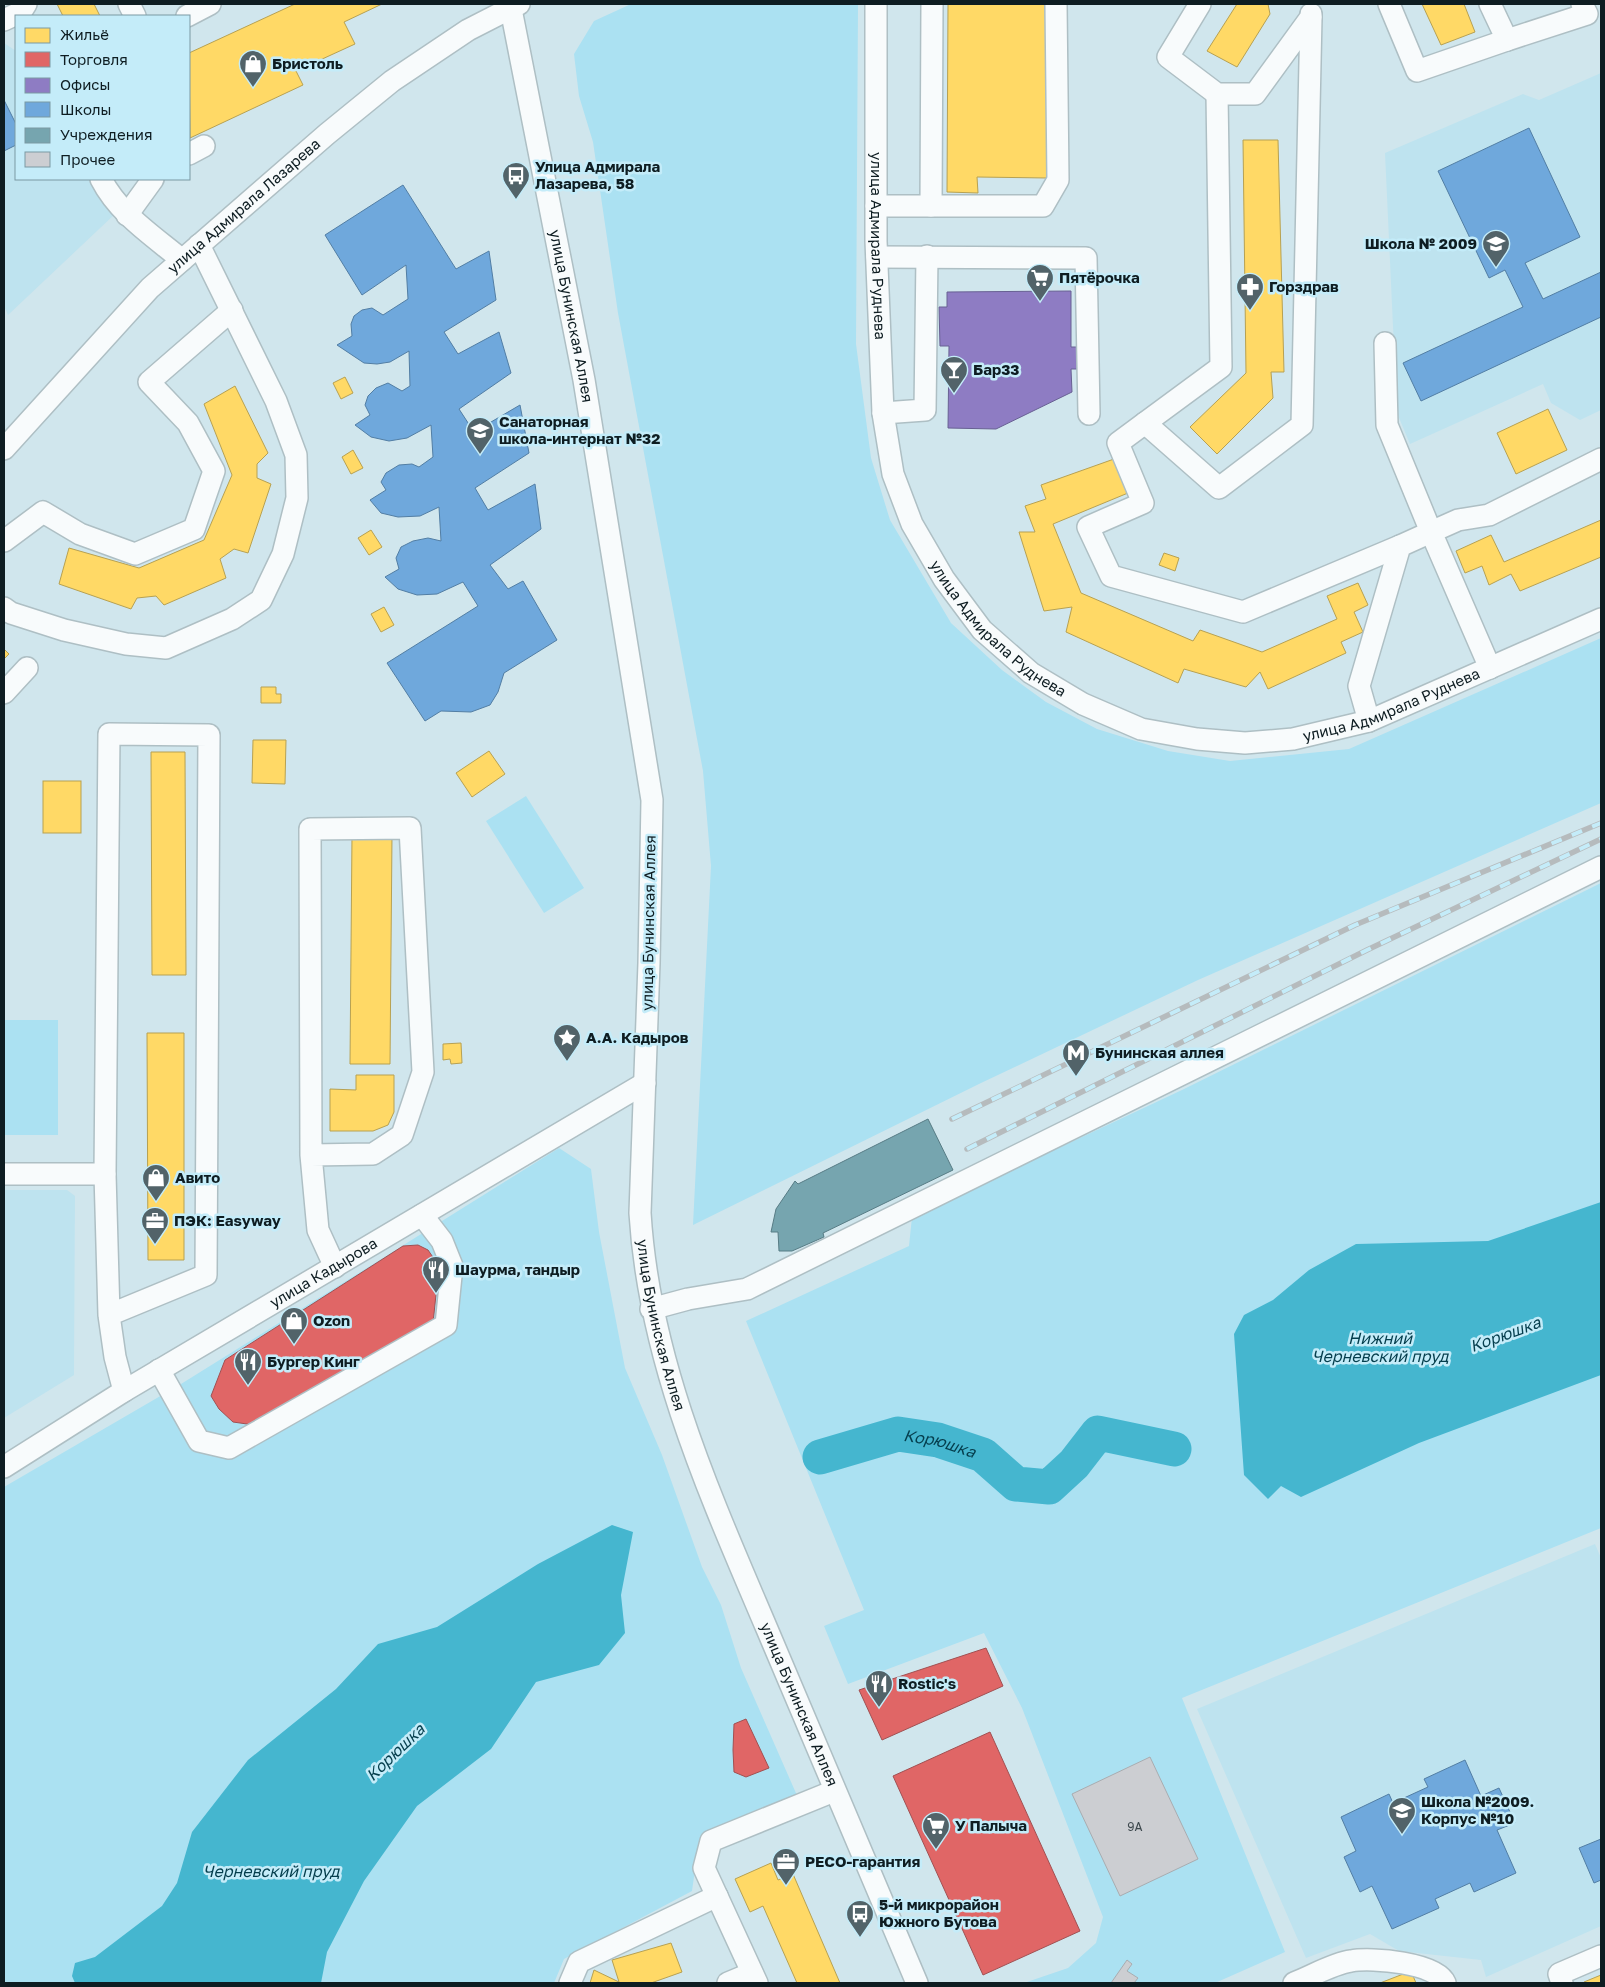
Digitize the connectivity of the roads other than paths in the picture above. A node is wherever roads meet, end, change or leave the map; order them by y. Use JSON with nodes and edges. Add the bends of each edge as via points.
{"nodes":[{"id":1,"x":210,"y":4,"type":"edge"},
{"id":2,"x":876,"y":4,"type":"edge"},
{"id":3,"x":932,"y":4,"type":"edge"},
{"id":4,"x":1056,"y":4,"type":"edge"},
{"id":5,"x":1200,"y":4,"type":"edge"},
{"id":6,"x":1389,"y":4,"type":"edge"},
{"id":7,"x":1490,"y":4,"type":"edge"},
{"id":8,"x":1582,"y":4,"type":"edge"},
{"id":9,"x":513,"y":5,"type":"edge"},
{"id":10,"x":1310,"y":11,"type":"edge"},
{"id":11,"x":189,"y":15,"type":"edge"},
{"id":12,"x":1508,"y":40,"type":"junction"},
{"id":13,"x":1217,"y":94,"type":"junction"},
{"id":14,"x":102,"y":180,"type":"edge"},
{"id":15,"x":152,"y":180,"type":"edge"},
{"id":16,"x":876,"y":206,"type":"junction"},
{"id":17,"x":931,"y":206,"type":"junction"},
{"id":18,"x":127,"y":215,"type":"junction"},
{"id":19,"x":199,"y":245,"type":"junction"},
{"id":20,"x":877,"y":256,"type":"junction"},
{"id":21,"x":927,"y":256,"type":"junction"},
{"id":22,"x":182,"y":260,"type":"junction"},
{"id":23,"x":232,"y":310,"type":"junction"},
{"id":24,"x":1385,"y":344,"type":"dead end"},
{"id":25,"x":883,"y":413,"type":"junction"},
{"id":26,"x":1089,"y":414,"type":"dead end"},
{"id":27,"x":1145,"y":423,"type":"junction"},
{"id":28,"x":7,"y":438,"type":"edge"},
{"id":29,"x":1601,"y":459,"type":"edge"},
{"id":30,"x":1431,"y":532,"type":"junction"},
{"id":31,"x":4,"y":541,"type":"edge"},
{"id":32,"x":1400,"y":546,"type":"junction"},
{"id":33,"x":4,"y":608,"type":"edge"},
{"id":34,"x":1601,"y":619,"type":"edge"},
{"id":35,"x":27,"y":668,"type":"dead end"},
{"id":36,"x":1490,"y":668,"type":"junction"},
{"id":37,"x":4,"y":693,"type":"edge"},
{"id":38,"x":1369,"y":721,"type":"junction"},
{"id":39,"x":1601,"y":867,"type":"edge"},
{"id":40,"x":645,"y":1083,"type":"junction"},
{"id":41,"x":311,"y":1155,"type":"junction"},
{"id":42,"x":4,"y":1174,"type":"edge"},
{"id":43,"x":104,"y":1174,"type":"junction"},
{"id":44,"x":422,"y":1215,"type":"junction"},
{"id":45,"x":335,"y":1267,"type":"junction"},
{"id":46,"x":651,"y":1309,"type":"junction"},
{"id":47,"x":109,"y":1315,"type":"junction"},
{"id":48,"x":159,"y":1370,"type":"junction"},
{"id":49,"x":124,"y":1391,"type":"junction"},
{"id":50,"x":4,"y":1466,"type":"edge"},
{"id":51,"x":834,"y":1791,"type":"junction"},
{"id":52,"x":717,"y":1896,"type":"junction"},
{"id":53,"x":1601,"y":1956,"type":"edge"},
{"id":54,"x":754,"y":1978,"type":"edge"},
{"id":55,"x":570,"y":1983,"type":"edge"},
{"id":56,"x":728,"y":1983,"type":"edge"},
{"id":57,"x":917,"y":1983,"type":"edge"},
{"id":58,"x":1294,"y":1983,"type":"edge"},
{"id":59,"x":1445,"y":1983,"type":"edge"},
{"id":60,"x":1562,"y":1983,"type":"edge"}],
"edges":[{"from":1,"to":11,"type":"street"},
{"from":2,"to":16,"type":"street","name":"улица Адмирала Руднева"},
{"from":3,"to":17,"type":"street"},
{"from":4,"to":17,"type":"street","via":[[1058,180],[1043,206]]},
{"from":5,"to":13,"type":"street","via":[[1168,57]]},
{"from":6,"to":12,"type":"street","via":[[1417,71]]},
{"from":7,"to":12,"type":"street"},
{"from":8,"to":12,"type":"street","via":[[1587,14]]},
{"from":9,"to":19,"type":"street","name":"улица Адмирала Лазарева","via":[[468,30],[392,81]]},
{"from":9,"to":40,"type":"street","name":"улица Бунинская Аллея","via":[[584,380],[652,800]]},
{"from":10,"to":13,"type":"street","via":[[1255,94]]},
{"from":10,"to":27,"type":"street","via":[[1302,425],[1219,488]]},
{"from":13,"to":27,"type":"street","via":[[1221,368]]},
{"from":14,"to":18,"type":"street","via":[[110,197]]},
{"from":15,"to":18,"type":"street"},
{"from":16,"to":17,"type":"street"},
{"from":16,"to":20,"type":"street","name":"улица Адмирала Руднева"},
{"from":18,"to":22,"type":"street"},
{"from":19,"to":22,"type":"street","name":"улица Адмирала Лазарева"},
{"from":19,"to":23,"type":"street"},
{"from":20,"to":21,"type":"street"},
{"from":20,"to":25,"type":"street","name":"улица Адмирала Руднева"},
{"from":21,"to":25,"type":"street","via":[[925,410]]},
{"from":21,"to":26,"type":"street","via":[[1086,258]]},
{"from":22,"to":28,"type":"street","name":"улица Адмирала Лазарева","via":[[150,288]]},
{"from":23,"to":31,"type":"street","via":[[149,382],[188,423],[214,471],[194,529],[135,554],[80,534],[43,512]]},
{"from":23,"to":33,"type":"street","via":[[276,401],[296,455],[297,498],[283,554],[261,600],[232,619],[166,648],[126,644],[64,630]]},
{"from":24,"to":30,"type":"street","via":[[1387,425]]},
{"from":25,"to":38,"type":"street","name":"улица Адмирала Руднева","via":[[893,474],[912,524],[930,556],[982,630],[1031,673],[1083,704],[1141,729],[1197,739],[1245,743],[1293,739]]},
{"from":27,"to":32,"type":"street","via":[[1118,443],[1143,503],[1088,527],[1111,576],[1243,612]]},
{"from":29,"to":30,"type":"street","via":[[1489,514],[1458,520]]},
{"from":30,"to":32,"type":"street"},
{"from":30,"to":36,"type":"street"},
{"from":32,"to":38,"type":"street","via":[[1359,686]]},
{"from":34,"to":36,"type":"street","name":"улица Адмирала Руднева"},
{"from":35,"to":37,"type":"street"},
{"from":36,"to":38,"type":"street","name":"улица Адмирала Руднева"},
{"from":39,"to":46,"type":"street","via":[[747,1289]]},
{"from":40,"to":44,"type":"street","name":"улица Кадырова"},
{"from":40,"to":46,"type":"street","name":"улица Бунинская Аллея","via":[[640,1213]]},
{"from":41,"to":41,"type":"street","via":[[310,829],[410,828],[423,1072],[402,1135],[373,1154]]},
{"from":41,"to":45,"type":"street","via":[[318,1230]]},
{"from":42,"to":43,"type":"street"},
{"from":43,"to":47,"type":"street"},
{"from":43,"to":47,"type":"street","via":[[108,734],[209,735],[206,1275]]},
{"from":44,"to":45,"type":"street","name":"улица Кадырова"},
{"from":44,"to":48,"type":"street","via":[[442,1241],[452,1266],[446,1325],[229,1448],[199,1441]]},
{"from":45,"to":48,"type":"street","name":"улица Кадырова"},
{"from":46,"to":51,"type":"street","name":"улица Бунинская Аллея","via":[[679,1413]]},
{"from":47,"to":49,"type":"street"},
{"from":48,"to":49,"type":"street","name":"улица Кадырова"},
{"from":49,"to":50,"type":"street","name":"улица Кадырова"},
{"from":51,"to":52,"type":"street","via":[[711,1841],[704,1868]]},
{"from":51,"to":57,"type":"street","name":"улица Бунинская Аллея"},
{"from":52,"to":54,"type":"street"},
{"from":52,"to":55,"type":"street","via":[[579,1962]]},
{"from":53,"to":60,"type":"street","via":[[1559,1974]]},
{"from":54,"to":56,"type":"street"},
{"from":58,"to":59,"type":"street","via":[[1351,1961],[1394,1962],[1430,1969]]}]}
